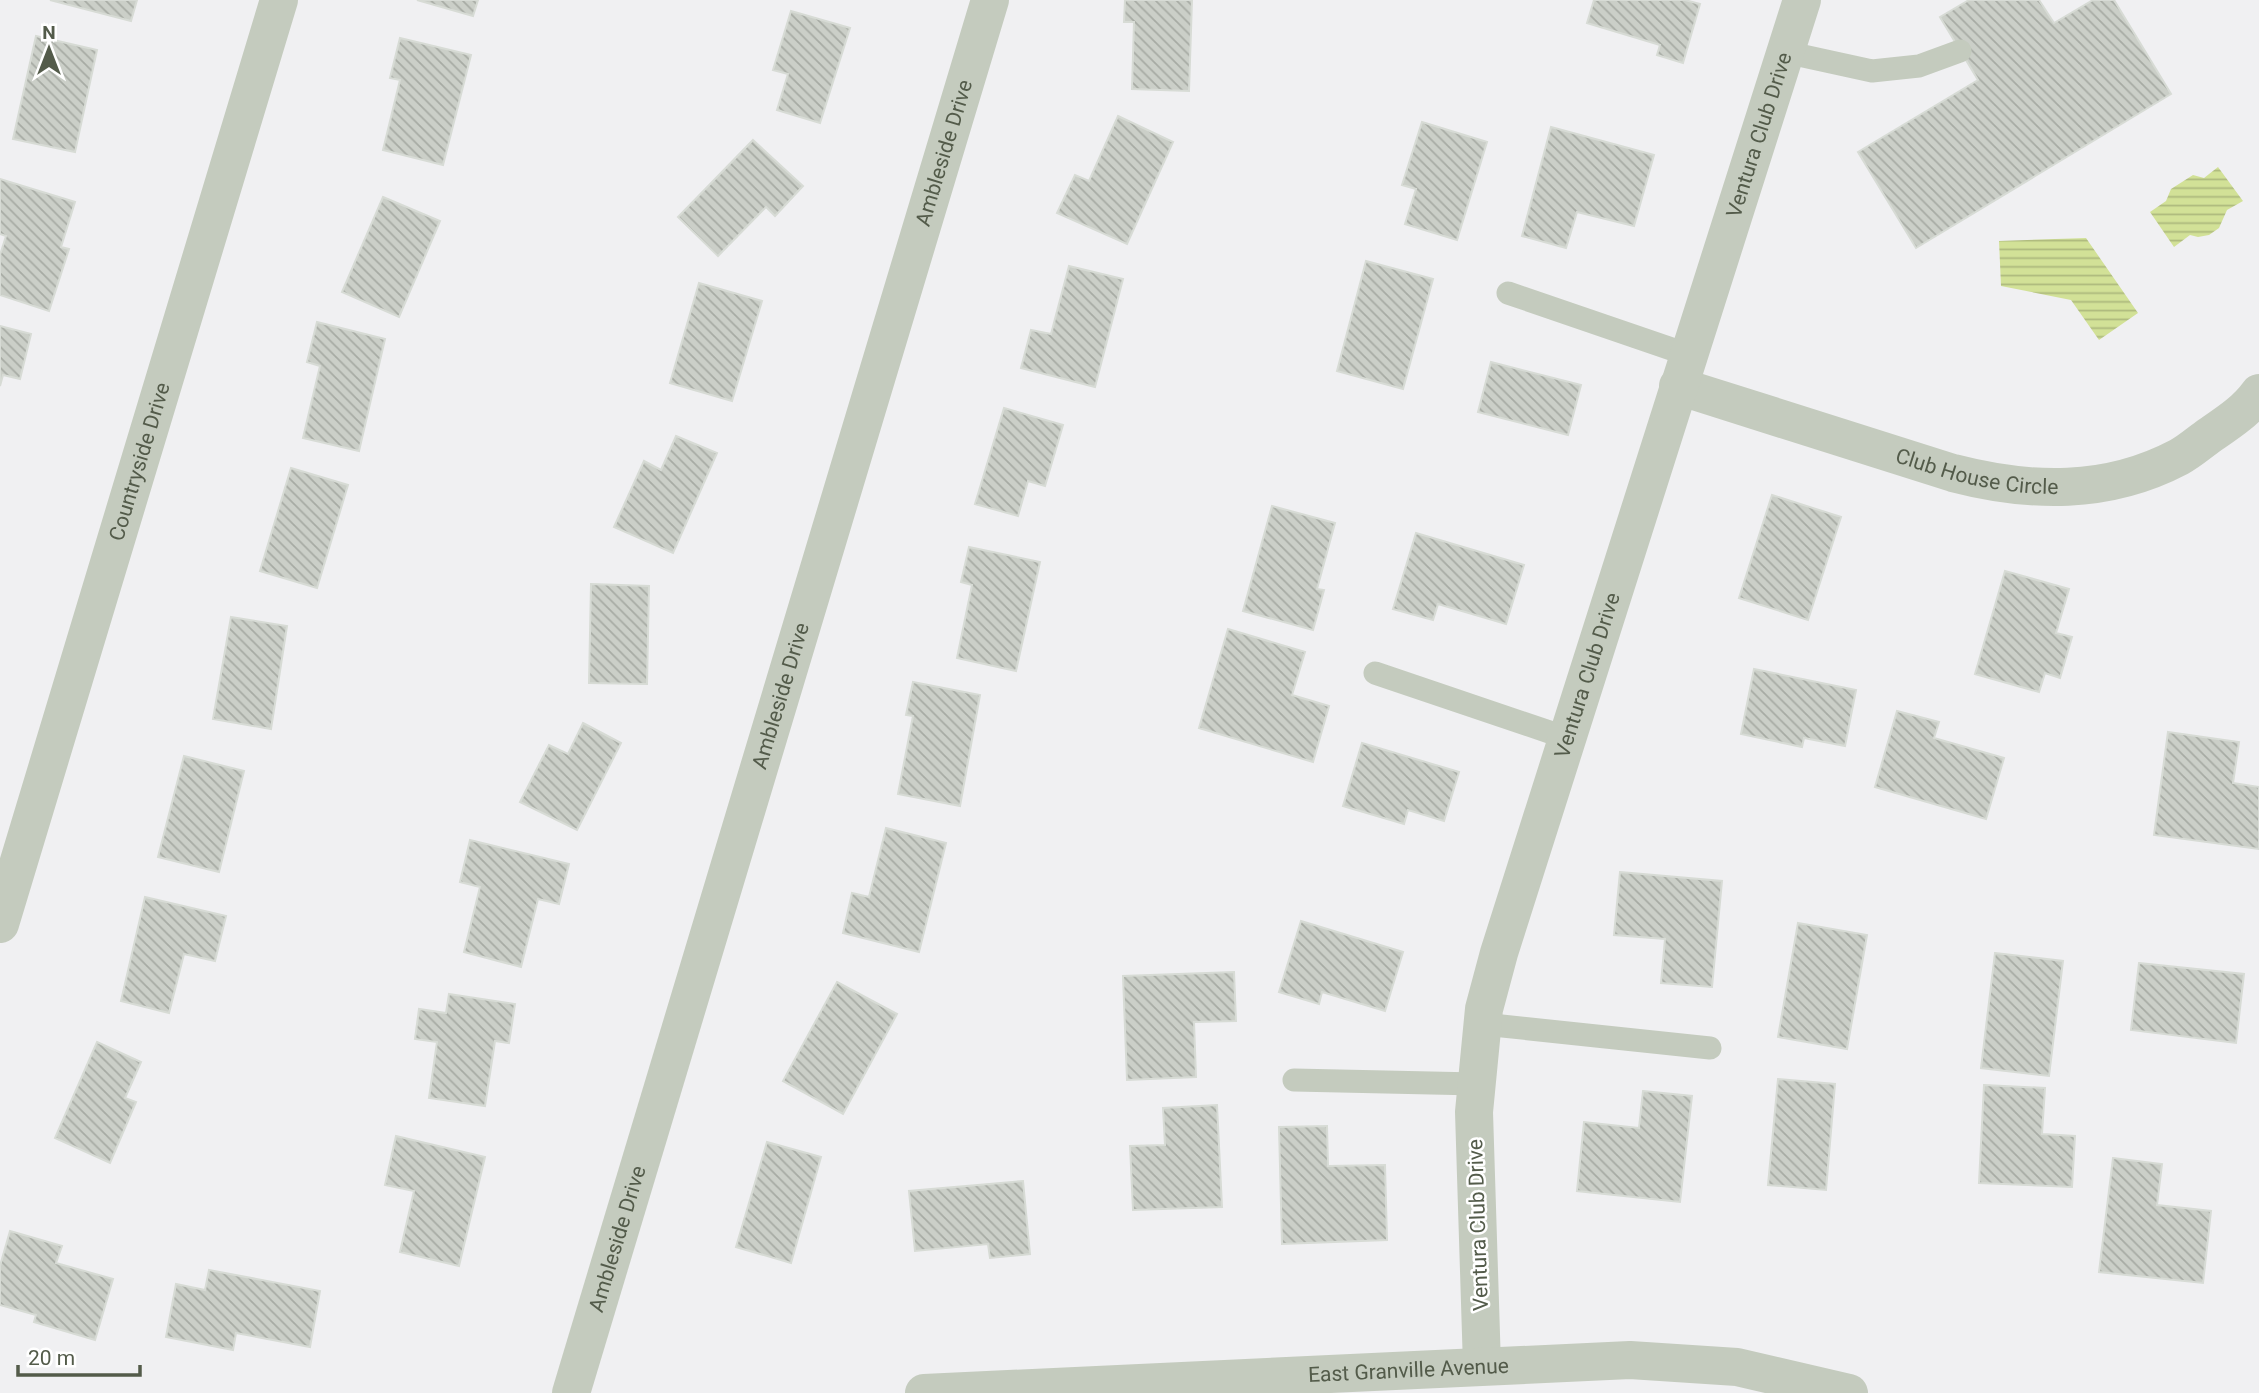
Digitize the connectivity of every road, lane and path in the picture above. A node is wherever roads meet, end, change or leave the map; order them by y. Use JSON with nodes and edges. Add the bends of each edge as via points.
{"nodes":[{"id":1,"x":279,"y":0,"type":"edge"},
{"id":2,"x":990,"y":0,"type":"edge"},
{"id":3,"x":1802,"y":0,"type":"edge"},
{"id":4,"x":1960,"y":51,"type":"dead end"},
{"id":5,"x":1785,"y":52,"type":"junction"},
{"id":6,"x":1508,"y":293,"type":"dead end"},
{"id":7,"x":1684,"y":370,"type":"junction"},
{"id":8,"x":2259,"y":393,"type":"edge"},
{"id":9,"x":1375,"y":673,"type":"dead end"},
{"id":10,"x":1567,"y":738,"type":"junction"},
{"id":11,"x":0,"y":924,"type":"edge"},
{"id":12,"x":1483,"y":1024,"type":"junction"},
{"id":13,"x":1710,"y":1048,"type":"dead end"},
{"id":14,"x":1294,"y":1080,"type":"dead end"},
{"id":15,"x":1477,"y":1084,"type":"junction"},
{"id":16,"x":1482,"y":1366,"type":"junction"},
{"id":17,"x":571,"y":1393,"type":"edge"},
{"id":18,"x":924,"y":1393,"type":"edge"},
{"id":19,"x":1849,"y":1393,"type":"edge"}],
"edges":[{"from":1,"to":11,"type":"street","name":"Countryside Drive"},
{"from":2,"to":17,"type":"street","name":"Ambleside Drive"},
{"from":3,"to":5,"type":"street","name":"Ventura Club Drive"},
{"from":4,"to":5,"type":"lane","via":[[1919,66],[1872,71]]},
{"from":5,"to":7,"type":"street","name":"Ventura Club Drive"},
{"from":6,"to":7,"type":"lane"},
{"from":7,"to":8,"type":"street","name":"Club House Circle","via":[[1953,473],[2031,488],[2105,483],[2180,457],[2248,408]]},
{"from":7,"to":10,"type":"street","name":"Ventura Club Drive"},
{"from":9,"to":10,"type":"lane"},
{"from":10,"to":12,"type":"street","name":"Ventura Club Drive","via":[[1499,953]]},
{"from":12,"to":13,"type":"lane"},
{"from":12,"to":15,"type":"street","name":"Ventura Club Drive"},
{"from":14,"to":15,"type":"lane"},
{"from":15,"to":16,"type":"street","name":"Ventura Club Drive"},
{"from":16,"to":18,"type":"street","name":"East Granville Avenue"},
{"from":16,"to":19,"type":"street","name":"East Granville Avenue","via":[[1630,1360],[1737,1367]]}]}
